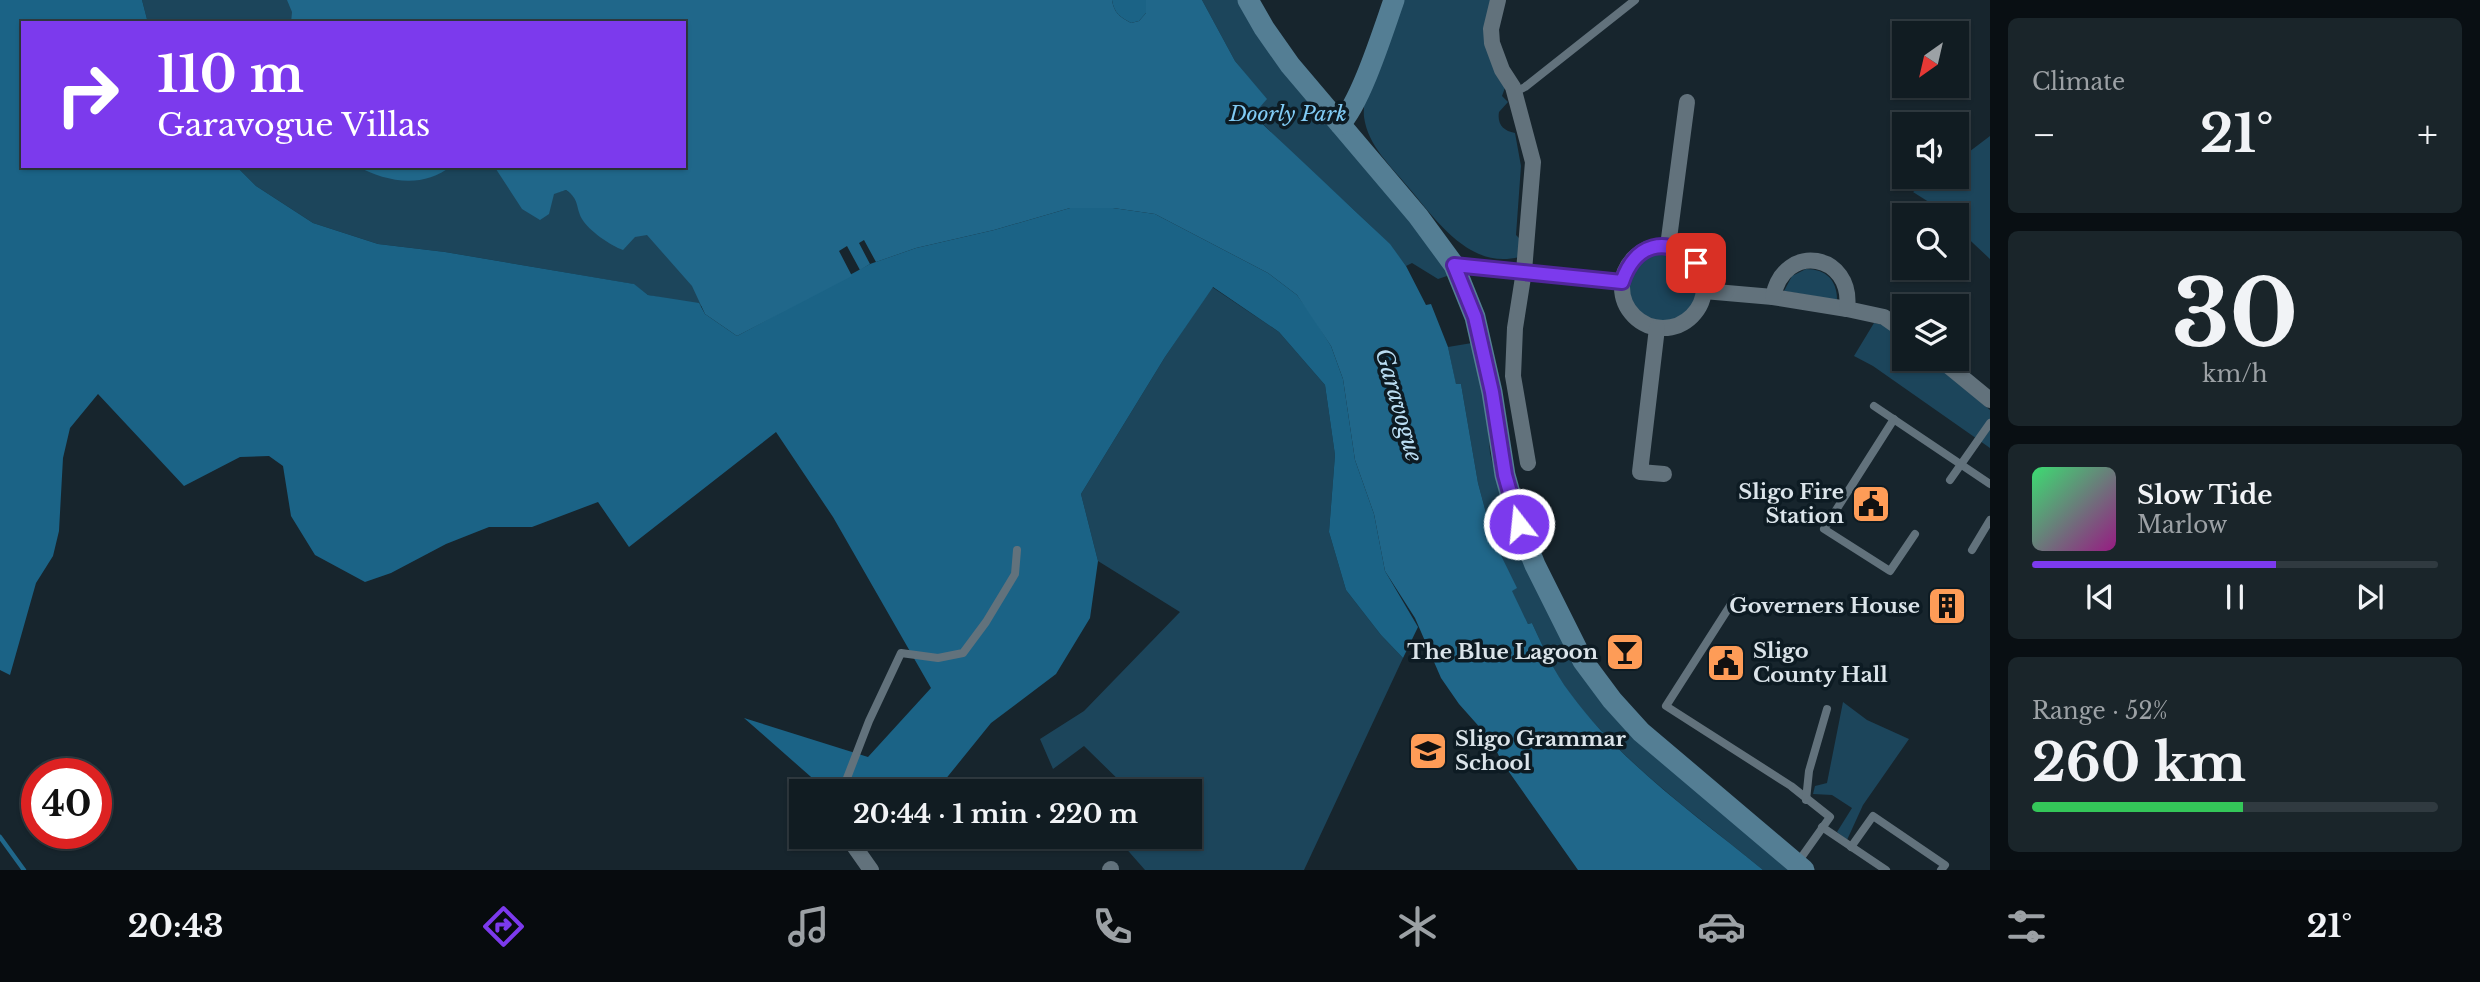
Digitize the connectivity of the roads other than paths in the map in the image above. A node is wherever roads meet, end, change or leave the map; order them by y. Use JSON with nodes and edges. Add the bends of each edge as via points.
{"nodes":[{"id":1,"x":1248,"y":0,"type":"edge"},
{"id":2,"x":1394,"y":0,"type":"edge"},
{"id":3,"x":1498,"y":0,"type":"edge"},
{"id":4,"x":1635,"y":0,"type":"edge"},
{"id":5,"x":1514,"y":96,"type":"junction"},
{"id":6,"x":1686,"y":102,"type":"dead end"},
{"id":7,"x":1340,"y":124,"type":"junction"},
{"id":8,"x":1668,"y":246,"type":"junction"},
{"id":9,"x":1454,"y":265,"type":"junction"},
{"id":10,"x":1524,"y":271,"type":"junction"},
{"id":11,"x":1622,"y":282,"type":"junction"},
{"id":12,"x":1704,"y":291,"type":"junction"},
{"id":13,"x":1773,"y":297,"type":"junction"},
{"id":14,"x":1847,"y":309,"type":"junction"},
{"id":15,"x":1892,"y":323,"type":"edge"},
{"id":16,"x":1657,"y":328,"type":"junction"},
{"id":17,"x":1955,"y":371,"type":"edge"},
{"id":18,"x":1990,"y":400,"type":"edge"},
{"id":19,"x":1874,"y":406,"type":"dead end"},
{"id":20,"x":1894,"y":419,"type":"junction"},
{"id":21,"x":1990,"y":423,"type":"edge"},
{"id":22,"x":1528,"y":463,"type":"dead end"},
{"id":23,"x":1962,"y":465,"type":"junction"},
{"id":24,"x":1664,"y":474,"type":"dead end"},
{"id":25,"x":1950,"y":480,"type":"dead end"},
{"id":26,"x":1990,"y":484,"type":"edge"},
{"id":27,"x":1990,"y":520,"type":"edge"},
{"id":28,"x":1915,"y":534,"type":"dead end"},
{"id":29,"x":1017,"y":550,"type":"dead end"},
{"id":30,"x":1972,"y":550,"type":"dead end"},
{"id":31,"x":1735,"y":597,"type":"dead end"},
{"id":32,"x":1827,"y":709,"type":"dead end"},
{"id":33,"x":847,"y":779,"type":"edge"},
{"id":34,"x":1806,"y":800,"type":"junction"},
{"id":35,"x":1822,"y":827,"type":"junction"},
{"id":36,"x":1851,"y":847,"type":"junction"},
{"id":37,"x":857,"y":849,"type":"edge"},
{"id":38,"x":1801,"y":867,"type":"edge"},
{"id":39,"x":872,"y":870,"type":"edge"},
{"id":40,"x":1886,"y":870,"type":"edge"},
{"id":41,"x":1941,"y":870,"type":"edge"}],
"edges":[{"from":1,"to":7,"type":"street","via":[[1290,65]]},
{"from":2,"to":7,"type":"street","via":[[1357,96]]},
{"from":3,"to":5,"type":"street","via":[[1492,43]]},
{"from":4,"to":5,"type":"lane"},
{"from":5,"to":10,"type":"street","via":[[1533,162]]},
{"from":6,"to":8,"type":"street"},
{"from":7,"to":9,"type":"street"},
{"from":8,"to":11,"type":"street","via":[[1638,254]]},
{"from":8,"to":12,"type":"street","via":[[1696,263]]},
{"from":9,"to":10,"type":"street"},
{"from":9,"to":38,"type":"street","via":[[1475,317],[1505,475],[1519,524],[1583,661],[1641,732]]},
{"from":10,"to":11,"type":"street"},
{"from":10,"to":22,"type":"street","via":[[1513,376]]},
{"from":11,"to":16,"type":"street","via":[[1629,311],[1640,322]]},
{"from":12,"to":13,"type":"street"},
{"from":12,"to":16,"type":"street","via":[[1692,317],[1677,326]]},
{"from":13,"to":14,"type":"street"},
{"from":13,"to":14,"type":"street","via":[[1775,285],[1792,265],[1816,261],[1839,273],[1849,296]]},
{"from":14,"to":15,"type":"street"},
{"from":16,"to":24,"type":"street","via":[[1640,472]]},
{"from":17,"to":18,"type":"street"},
{"from":19,"to":20,"type":"lane"},
{"from":20,"to":23,"type":"lane"},
{"from":20,"to":28,"type":"lane","via":[[1824,529],[1890,571]]},
{"from":21,"to":23,"type":"lane"},
{"from":23,"to":25,"type":"lane"},
{"from":23,"to":26,"type":"lane"},
{"from":27,"to":30,"type":"lane"},
{"from":29,"to":33,"type":"lane","via":[[1015,574],[963,653],[938,658],[901,653]]},
{"from":31,"to":34,"type":"lane","via":[[1666,706]]},
{"from":32,"to":34,"type":"lane","via":[[1809,771]]},
{"from":34,"to":35,"type":"lane","via":[[1830,817]]},
{"from":35,"to":36,"type":"lane"},
{"from":35,"to":38,"type":"lane"},
{"from":36,"to":40,"type":"lane"},
{"from":36,"to":41,"type":"lane","via":[[1873,816],[1945,865]]},
{"from":37,"to":39,"type":"street"}]}
